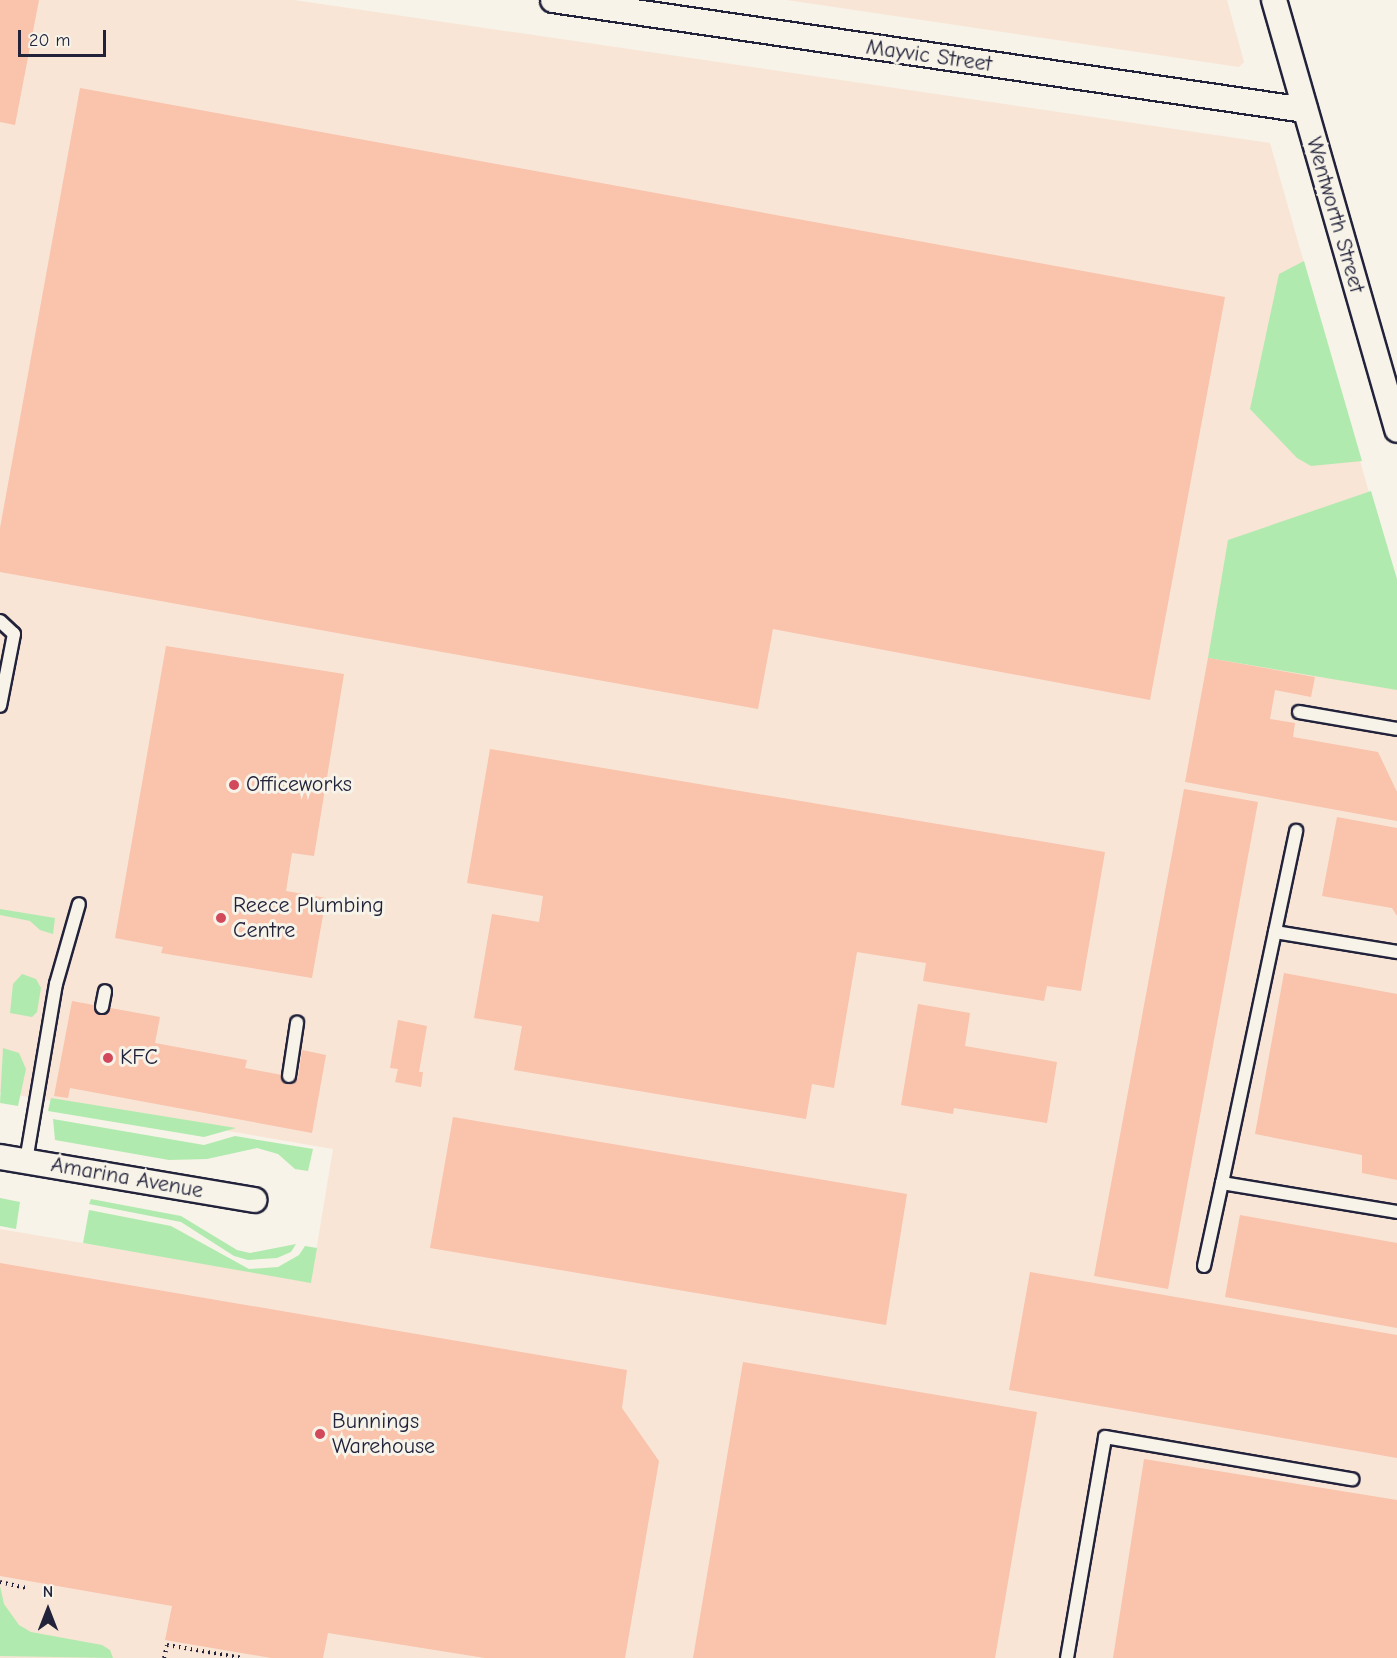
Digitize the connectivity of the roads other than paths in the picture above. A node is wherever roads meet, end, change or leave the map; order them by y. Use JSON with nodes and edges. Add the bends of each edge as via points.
{"nodes":[{"id":1,"x":553,"y":0,"type":"edge"},
{"id":2,"x":1274,"y":0,"type":"edge"},
{"id":3,"x":1305,"y":110,"type":"junction"},
{"id":4,"x":1397,"y":430,"type":"edge"},
{"id":5,"x":0,"y":621,"type":"edge"},
{"id":6,"x":0,"y":706,"type":"edge"},
{"id":7,"x":1299,"y":712,"type":"dead end"},
{"id":8,"x":1396,"y":732,"type":"edge"},
{"id":9,"x":1296,"y":831,"type":"dead end"},
{"id":10,"x":79,"y":904,"type":"dead end"},
{"id":11,"x":1275,"y":932,"type":"junction"},
{"id":12,"x":1397,"y":952,"type":"edge"},
{"id":13,"x":105,"y":992,"type":"dead end"},
{"id":14,"x":102,"y":1007,"type":"dead end"},
{"id":15,"x":297,"y":1023,"type":"dead end"},
{"id":16,"x":289,"y":1076,"type":"dead end"},
{"id":17,"x":0,"y":1157,"type":"edge"},
{"id":18,"x":26,"y":1161,"type":"junction"},
{"id":19,"x":1222,"y":1183,"type":"junction"},
{"id":20,"x":254,"y":1200,"type":"dead end"},
{"id":21,"x":1397,"y":1212,"type":"edge"},
{"id":22,"x":1204,"y":1266,"type":"dead end"},
{"id":23,"x":1352,"y":1479,"type":"dead end"},
{"id":24,"x":1067,"y":1658,"type":"edge"}],
"edges":[{"from":1,"to":3,"type":"street","name":"Mayvic Street"},
{"from":2,"to":3,"type":"street","name":"Wentworth Street"},
{"from":3,"to":4,"type":"street","name":"Wentworth Street"},
{"from":5,"to":6,"type":"lane","via":[[14,634]]},
{"from":7,"to":8,"type":"lane"},
{"from":9,"to":11,"type":"lane"},
{"from":10,"to":18,"type":"lane","via":[[56,984]]},
{"from":11,"to":12,"type":"lane"},
{"from":11,"to":19,"type":"lane"},
{"from":13,"to":14,"type":"lane"},
{"from":15,"to":16,"type":"lane"},
{"from":17,"to":18,"type":"street","name":"Amarina Avenue"},
{"from":18,"to":20,"type":"street","name":"Amarina Avenue"},
{"from":19,"to":21,"type":"lane"},
{"from":19,"to":22,"type":"lane"},
{"from":23,"to":24,"type":"lane","via":[[1105,1437]]}]}
